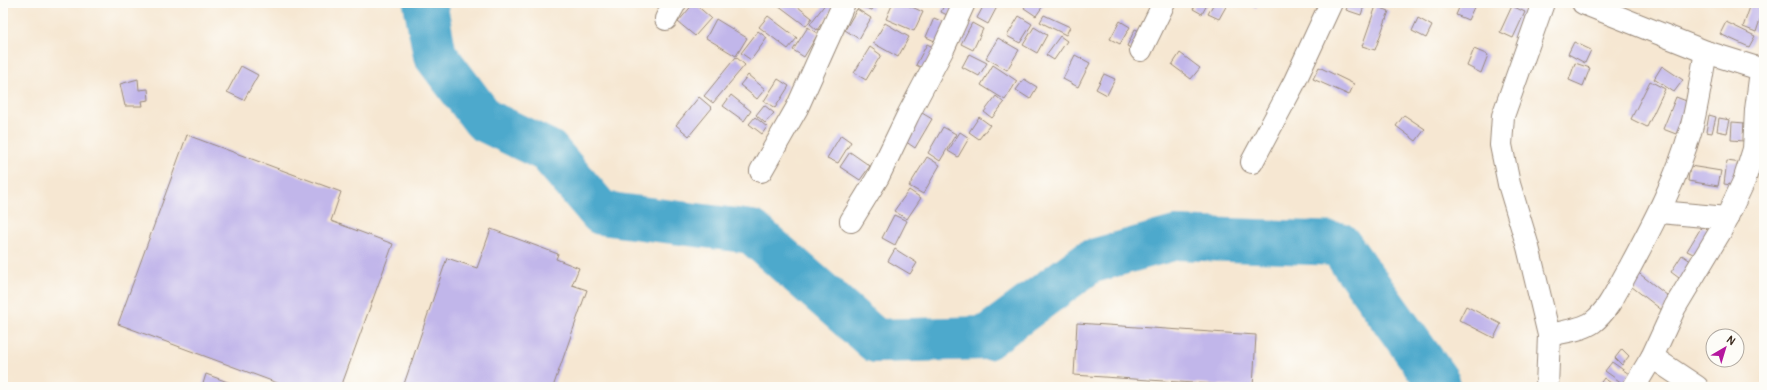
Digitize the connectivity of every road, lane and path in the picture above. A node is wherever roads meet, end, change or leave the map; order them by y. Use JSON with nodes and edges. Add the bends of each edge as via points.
{"nodes":[{"id":1,"x":844,"y":3,"type":"edge"},
{"id":2,"x":964,"y":3,"type":"edge"},
{"id":3,"x":1164,"y":3,"type":"edge"},
{"id":4,"x":1331,"y":3,"type":"edge"},
{"id":5,"x":1544,"y":3,"type":"edge"},
{"id":6,"x":1583,"y":3,"type":"edge"},
{"id":7,"x":1141,"y":50,"type":"dead end"},
{"id":8,"x":1706,"y":52,"type":"junction"},
{"id":9,"x":1759,"y":126,"type":"edge"},
{"id":10,"x":1252,"y":162,"type":"dead end"},
{"id":11,"x":761,"y":171,"type":"dead end"},
{"id":12,"x":1660,"y":212,"type":"junction"},
{"id":13,"x":1727,"y":218,"type":"junction"},
{"id":14,"x":852,"y":221,"type":"dead end"},
{"id":15,"x":1549,"y":335,"type":"junction"},
{"id":16,"x":1652,"y":357,"type":"junction"},
{"id":17,"x":1547,"y":387,"type":"edge"},
{"id":18,"x":1634,"y":387,"type":"edge"},
{"id":19,"x":1698,"y":387,"type":"edge"}],
"edges":[{"from":1,"to":11,"type":"street","via":[[797,108]]},
{"from":2,"to":14,"type":"street","via":[[878,177]]},
{"from":3,"to":7,"type":"street"},
{"from":4,"to":10,"type":"street","via":[[1294,83]]},
{"from":5,"to":15,"type":"street","via":[[1503,116],[1501,145]]},
{"from":6,"to":8,"type":"street"},
{"from":8,"to":9,"type":"street","via":[[1761,71]]},
{"from":8,"to":12,"type":"street","via":[[1692,127],[1673,184]]},
{"from":9,"to":13,"type":"street","via":[[1744,181]]},
{"from":12,"to":13,"type":"street"},
{"from":12,"to":15,"type":"street","via":[[1616,292],[1599,316],[1591,323]]},
{"from":13,"to":16,"type":"street","via":[[1675,307]]},
{"from":15,"to":17,"type":"street"},
{"from":16,"to":18,"type":"street"},
{"from":16,"to":19,"type":"street"}]}
